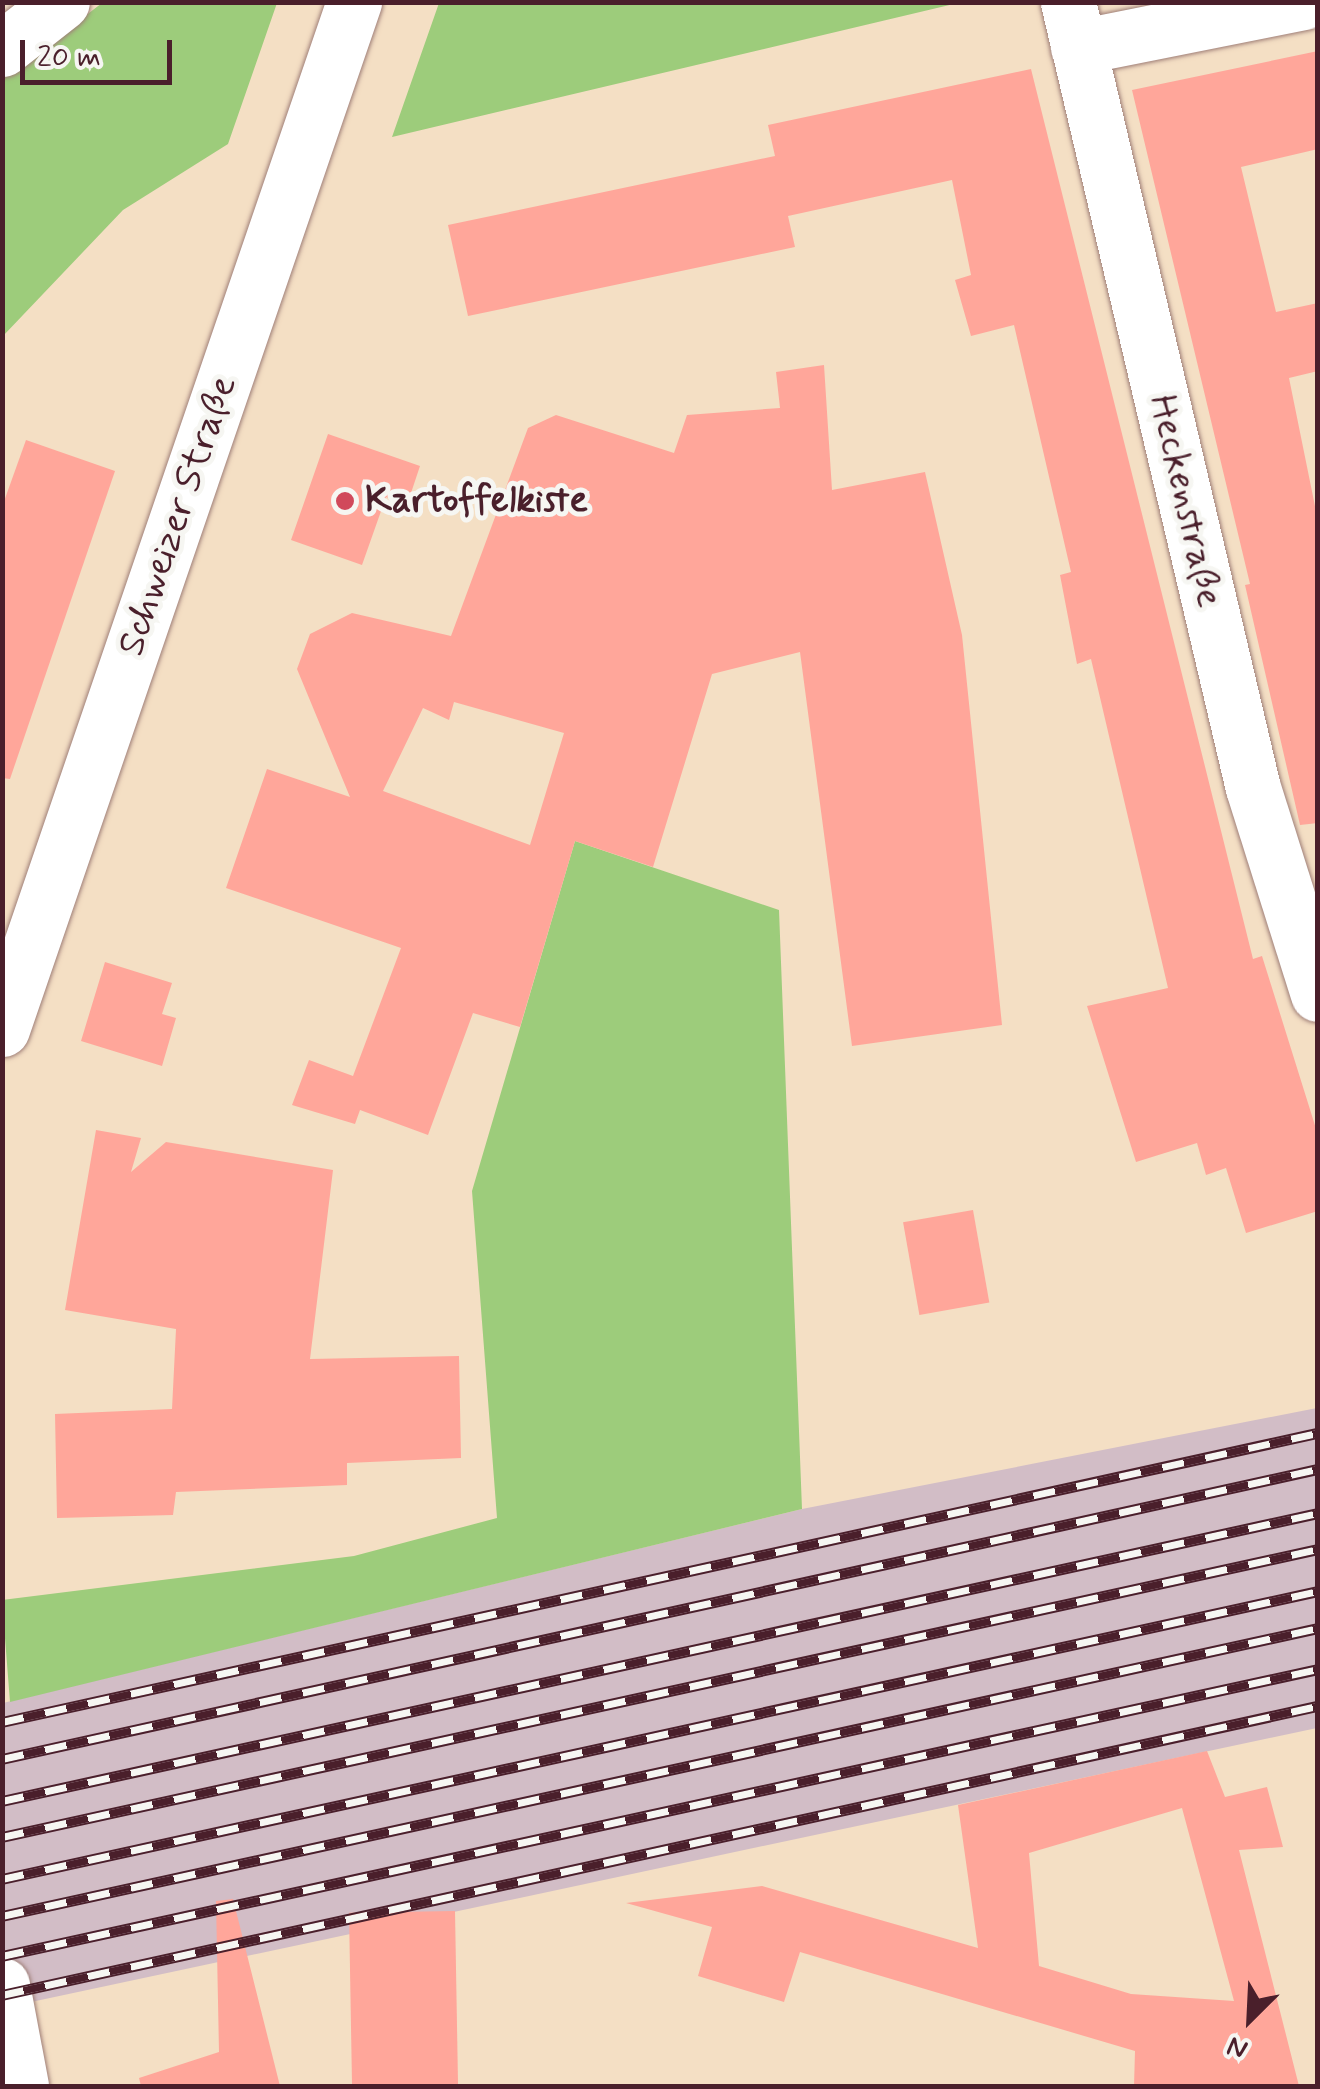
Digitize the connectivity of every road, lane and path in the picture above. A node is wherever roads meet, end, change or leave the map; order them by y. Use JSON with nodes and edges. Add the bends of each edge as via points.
{"nodes":[{"id":1,"x":62,"y":2,"type":"edge"},
{"id":2,"x":354,"y":2,"type":"edge"},
{"id":3,"x":1304,"y":2,"type":"edge"},
{"id":4,"x":1073,"y":24,"type":"edge"},
{"id":5,"x":2,"y":49,"type":"edge"},
{"id":6,"x":1318,"y":994,"type":"edge"},
{"id":7,"x":2,"y":1029,"type":"edge"},
{"id":8,"x":2,"y":1985,"type":"edge"},
{"id":9,"x":21,"y":2086,"type":"edge"}],
"edges":[{"from":1,"to":5,"type":"street"},
{"from":2,"to":7,"type":"street","name":"Schweizer Straße"},
{"from":3,"to":4,"type":"street"},
{"from":4,"to":6,"type":"street","name":"Heckenstraße","via":[[1254,788]]},
{"from":8,"to":9,"type":"street"}]}
